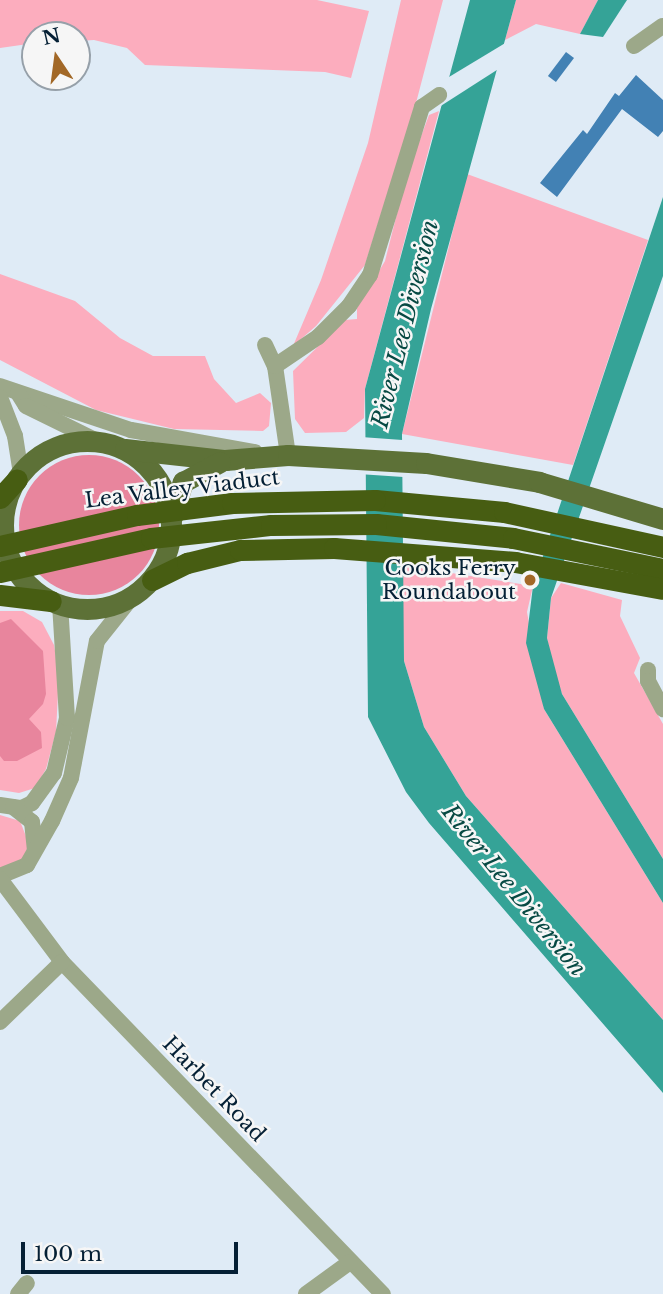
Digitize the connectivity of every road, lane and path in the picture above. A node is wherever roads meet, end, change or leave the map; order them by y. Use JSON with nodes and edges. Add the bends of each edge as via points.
{"nodes":[{"id":1,"x":661,"y":28,"type":"edge"},
{"id":2,"x":634,"y":46,"type":"dead end"},
{"id":3,"x":439,"y":96,"type":"dead end"},
{"id":4,"x":265,"y":345,"type":"dead end"},
{"id":5,"x":275,"y":366,"type":"junction"},
{"id":6,"x":0,"y":386,"type":"edge"},
{"id":7,"x":18,"y":393,"type":"junction"},
{"id":8,"x":0,"y":397,"type":"edge"},
{"id":9,"x":97,"y":441,"type":"junction"},
{"id":10,"x":125,"y":449,"type":"junction"},
{"id":11,"x":283,"y":455,"type":"junction"},
{"id":12,"x":225,"y":460,"type":"junction"},
{"id":13,"x":19,"y":476,"type":"junction"},
{"id":14,"x":0,"y":498,"type":"edge"},
{"id":15,"x":172,"y":518,"type":"junction"},
{"id":16,"x":663,"y":519,"type":"edge"},
{"id":17,"x":0,"y":546,"type":"edge"},
{"id":18,"x":663,"y":547,"type":"edge"},
{"id":19,"x":663,"y":569,"type":"edge"},
{"id":20,"x":0,"y":572,"type":"edge"},
{"id":21,"x":152,"y":580,"type":"junction"},
{"id":22,"x":663,"y":589,"type":"edge"},
{"id":23,"x":0,"y":595,"type":"edge"},
{"id":24,"x":132,"y":597,"type":"junction"},
{"id":25,"x":56,"y":603,"type":"junction"},
{"id":26,"x":648,"y":670,"type":"dead end"},
{"id":27,"x":663,"y":709,"type":"edge"},
{"id":28,"x":4,"y":805,"type":"edge"},
{"id":29,"x":30,"y":861,"type":"junction"},
{"id":30,"x":0,"y":878,"type":"edge"},
{"id":31,"x":21,"y":909,"type":"junction"},
{"id":32,"x":62,"y":962,"type":"junction"},
{"id":33,"x":0,"y":1022,"type":"edge"},
{"id":34,"x":350,"y":1262,"type":"junction"},
{"id":35,"x":306,"y":1294,"type":"edge"},
{"id":36,"x":383,"y":1294,"type":"edge"}],
"edges":[{"from":1,"to":2,"type":"street"},
{"from":3,"to":5,"type":"street","via":[[422,107],[370,275],[349,306],[318,337]]},
{"from":4,"to":5,"type":"street"},
{"from":5,"to":11,"type":"street"},
{"from":6,"to":7,"type":"street"},
{"from":7,"to":9,"type":"street","via":[[26,406]]},
{"from":7,"to":11,"type":"street","via":[[131,430]]},
{"from":8,"to":13,"type":"street","via":[[15,436]]},
{"from":9,"to":10,"type":"main road"},
{"from":9,"to":13,"type":"main road","via":[[48,450]]},
{"from":10,"to":12,"type":"main road"},
{"from":10,"to":15,"type":"main road","via":[[156,475]]},
{"from":11,"to":12,"type":"main road"},
{"from":11,"to":16,"type":"main road","via":[[426,463],[540,482]]},
{"from":12,"to":15,"type":"main road","via":[[183,482]]},
{"from":13,"to":14,"type":"highway"},
{"from":13,"to":25,"type":"main road","via":[[4,515],[10,558],[24,580]]},
{"from":15,"to":21,"type":"main road","via":[[169,548]]},
{"from":17,"to":18,"type":"highway","name":"Lea Valley Viaduct","bridge":true,"via":[[137,515],[232,503],[323,499],[417,502],[504,512]]},
{"from":19,"to":20,"type":"highway","bridge":true,"via":[[513,538],[358,524],[271,525],[150,538]]},
{"from":21,"to":22,"type":"highway","via":[[204,557],[298,548],[457,555]]},
{"from":21,"to":24,"type":"main road"},
{"from":23,"to":25,"type":"highway"},
{"from":24,"to":25,"type":"main road","via":[[110,606],[83,609]]},
{"from":24,"to":29,"type":"street","via":[[97,641],[71,778]]},
{"from":25,"to":28,"type":"street","via":[[67,704],[61,747],[43,793],[22,808]]},
{"from":26,"to":27,"type":"street","via":[[648,681]]},
{"from":28,"to":29,"type":"street","via":[[32,822],[37,846]]},
{"from":29,"to":30,"type":"street"},
{"from":29,"to":31,"type":"street","via":[[21,874]]},
{"from":30,"to":31,"type":"street","name":"Harbet Road"},
{"from":31,"to":32,"type":"street","name":"Harbet Road"},
{"from":32,"to":33,"type":"street"},
{"from":32,"to":34,"type":"street","name":"Harbet Road"},
{"from":34,"to":35,"type":"street"},
{"from":34,"to":36,"type":"street","name":"Harbet Road"}]}
